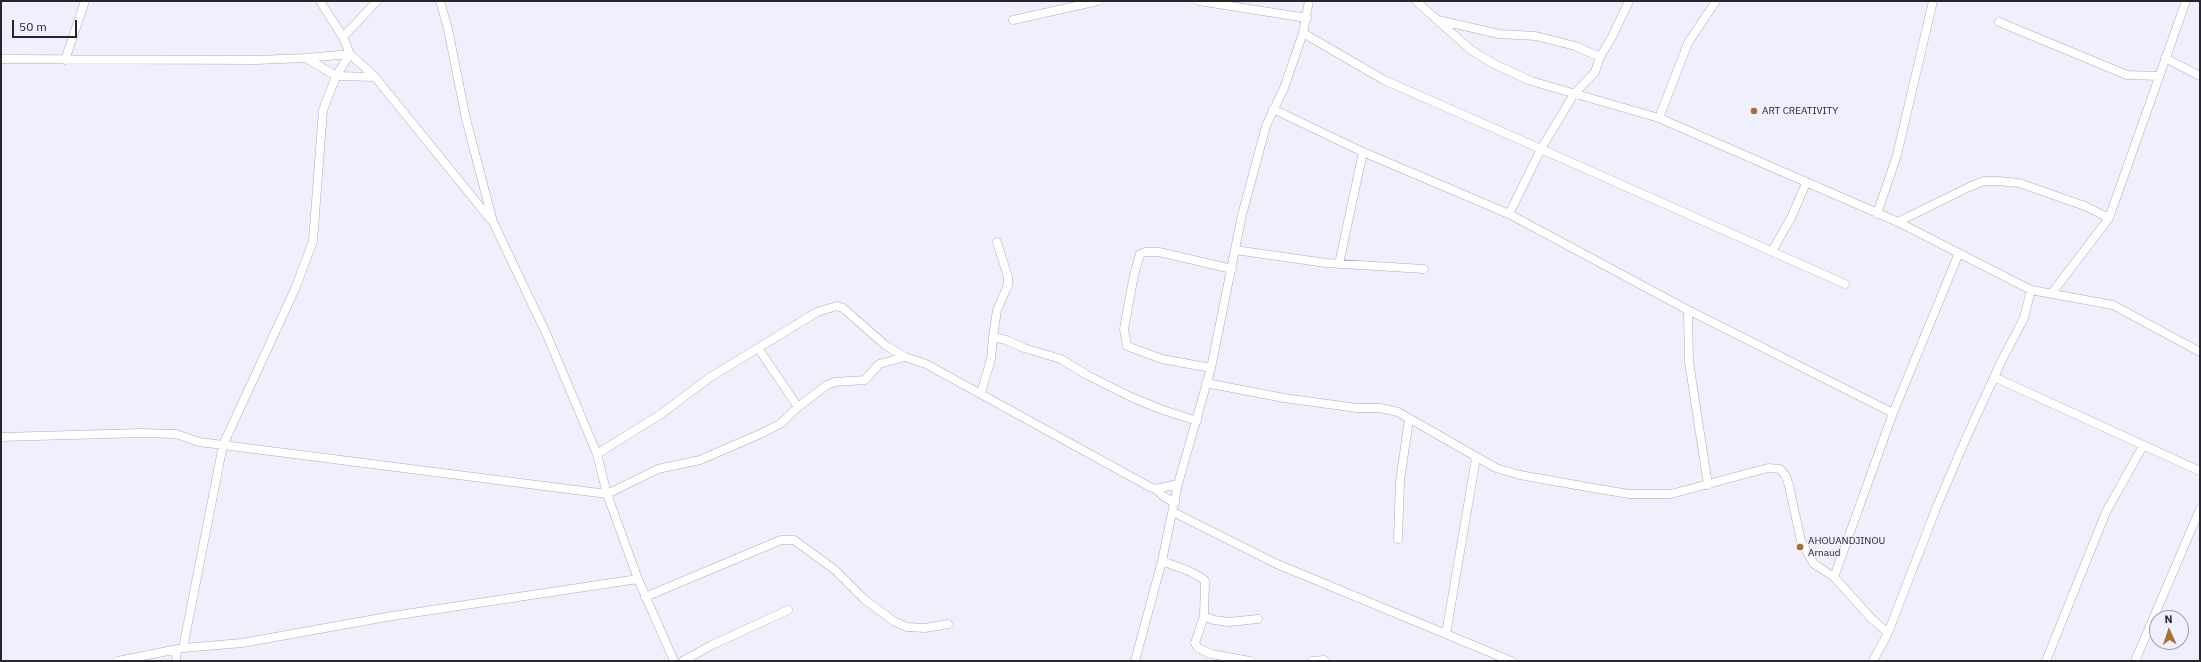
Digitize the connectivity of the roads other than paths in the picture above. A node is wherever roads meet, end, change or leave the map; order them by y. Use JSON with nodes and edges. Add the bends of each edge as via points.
{"nodes":[{"id":1,"x":85,"y":1,"type":"edge"},
{"id":2,"x":320,"y":1,"type":"edge"},
{"id":3,"x":377,"y":1,"type":"edge"},
{"id":4,"x":440,"y":1,"type":"edge"},
{"id":5,"x":1098,"y":1,"type":"edge"},
{"id":6,"x":1199,"y":1,"type":"edge"},
{"id":7,"x":1309,"y":1,"type":"edge"},
{"id":8,"x":1416,"y":1,"type":"edge"},
{"id":9,"x":1629,"y":1,"type":"edge"},
{"id":10,"x":1716,"y":1,"type":"edge"},
{"id":11,"x":1933,"y":1,"type":"edge"},
{"id":12,"x":2186,"y":1,"type":"edge"},
{"id":13,"x":1307,"y":18,"type":"junction"},
{"id":14,"x":1437,"y":19,"type":"junction"},
{"id":15,"x":1012,"y":20,"type":"dead end"},
{"id":16,"x":1999,"y":22,"type":"dead end"},
{"id":17,"x":1303,"y":33,"type":"junction"},
{"id":18,"x":344,"y":37,"type":"junction"},
{"id":19,"x":350,"y":54,"type":"junction"},
{"id":20,"x":1600,"y":57,"type":"junction"},
{"id":21,"x":306,"y":58,"type":"junction"},
{"id":22,"x":2165,"y":58,"type":"junction"},
{"id":23,"x":1,"y":59,"type":"edge"},
{"id":24,"x":65,"y":60,"type":"junction"},
{"id":25,"x":336,"y":76,"type":"junction"},
{"id":26,"x":2159,"y":76,"type":"junction"},
{"id":27,"x":2200,"y":76,"type":"edge"},
{"id":28,"x":375,"y":77,"type":"junction"},
{"id":29,"x":1574,"y":94,"type":"junction"},
{"id":30,"x":1273,"y":109,"type":"junction"},
{"id":31,"x":1659,"y":118,"type":"junction"},
{"id":32,"x":1541,"y":149,"type":"junction"},
{"id":33,"x":1363,"y":152,"type":"junction"},
{"id":34,"x":1806,"y":183,"type":"junction"},
{"id":35,"x":1509,"y":214,"type":"junction"},
{"id":36,"x":1877,"y":214,"type":"junction"},
{"id":37,"x":2109,"y":218,"type":"junction"},
{"id":38,"x":493,"y":222,"type":"junction"},
{"id":39,"x":1898,"y":222,"type":"junction"},
{"id":40,"x":997,"y":242,"type":"dead end"},
{"id":41,"x":1235,"y":250,"type":"junction"},
{"id":42,"x":1772,"y":251,"type":"junction"},
{"id":43,"x":1959,"y":254,"type":"junction"},
{"id":44,"x":1339,"y":264,"type":"junction"},
{"id":45,"x":1232,"y":269,"type":"junction"},
{"id":46,"x":1424,"y":269,"type":"dead end"},
{"id":47,"x":1845,"y":284,"type":"dead end"},
{"id":48,"x":2031,"y":290,"type":"junction"},
{"id":49,"x":2052,"y":293,"type":"junction"},
{"id":50,"x":1688,"y":310,"type":"junction"},
{"id":51,"x":993,"y":337,"type":"junction"},
{"id":52,"x":758,"y":348,"type":"junction"},
{"id":53,"x":2200,"y":352,"type":"edge"},
{"id":54,"x":905,"y":357,"type":"junction"},
{"id":55,"x":1211,"y":368,"type":"junction"},
{"id":56,"x":1994,"y":377,"type":"junction"},
{"id":57,"x":1206,"y":383,"type":"junction"},
{"id":58,"x":981,"y":393,"type":"junction"},
{"id":59,"x":798,"y":407,"type":"junction"},
{"id":60,"x":1893,"y":413,"type":"junction"},
{"id":61,"x":1409,"y":419,"type":"junction"},
{"id":62,"x":1197,"y":421,"type":"junction"},
{"id":63,"x":1,"y":437,"type":"edge"},
{"id":64,"x":223,"y":445,"type":"junction"},
{"id":65,"x":2143,"y":446,"type":"junction"},
{"id":66,"x":597,"y":454,"type":"junction"},
{"id":67,"x":1476,"y":458,"type":"junction"},
{"id":68,"x":2200,"y":471,"type":"edge"},
{"id":69,"x":1178,"y":484,"type":"junction"},
{"id":70,"x":1708,"y":485,"type":"junction"},
{"id":71,"x":1156,"y":489,"type":"junction"},
{"id":72,"x":607,"y":494,"type":"junction"},
{"id":73,"x":1175,"y":503,"type":"junction"},
{"id":74,"x":2200,"y":509,"type":"edge"},
{"id":75,"x":1173,"y":512,"type":"junction"},
{"id":76,"x":1398,"y":539,"type":"dead end"},
{"id":77,"x":1162,"y":561,"type":"junction"},
{"id":78,"x":1834,"y":577,"type":"junction"},
{"id":79,"x":638,"y":579,"type":"junction"},
{"id":80,"x":645,"y":596,"type":"junction"},
{"id":81,"x":788,"y":610,"type":"dead end"},
{"id":82,"x":1204,"y":616,"type":"junction"},
{"id":83,"x":1258,"y":619,"type":"dead end"},
{"id":84,"x":948,"y":624,"type":"dead end"},
{"id":85,"x":1888,"y":633,"type":"junction"},
{"id":86,"x":1446,"y":634,"type":"junction"},
{"id":87,"x":180,"y":649,"type":"junction"},
{"id":88,"x":1324,"y":660,"type":"edge"},
{"id":89,"x":1877,"y":660,"type":"edge"},
{"id":90,"x":118,"y":661,"type":"edge"},
{"id":91,"x":176,"y":661,"type":"edge"},
{"id":92,"x":674,"y":661,"type":"edge"},
{"id":93,"x":683,"y":661,"type":"edge"},
{"id":94,"x":1135,"y":661,"type":"edge"},
{"id":95,"x":1250,"y":661,"type":"edge"},
{"id":96,"x":1312,"y":661,"type":"edge"},
{"id":97,"x":1511,"y":661,"type":"edge"},
{"id":98,"x":2046,"y":661,"type":"edge"},
{"id":99,"x":2135,"y":661,"type":"edge"}],
"edges":[{"from":1,"to":24,"type":"street"},
{"from":2,"to":18,"type":"street"},
{"from":3,"to":18,"type":"street"},
{"from":4,"to":38,"type":"street","via":[[466,119]]},
{"from":5,"to":15,"type":"street"},
{"from":6,"to":13,"type":"street"},
{"from":7,"to":13,"type":"street"},
{"from":8,"to":14,"type":"street"},
{"from":9,"to":20,"type":"street"},
{"from":10,"to":31,"type":"street","via":[[1688,43]]},
{"from":11,"to":36,"type":"street","via":[[1897,155]]},
{"from":12,"to":22,"type":"street"},
{"from":13,"to":17,"type":"street"},
{"from":14,"to":20,"type":"street","via":[[1499,34],[1536,36],[1581,48]]},
{"from":14,"to":29,"type":"street","via":[[1471,50],[1494,64],[1531,81]]},
{"from":16,"to":26,"type":"street","via":[[2127,75]]},
{"from":17,"to":30,"type":"street","via":[[1284,88]]},
{"from":17,"to":32,"type":"street","via":[[1384,80]]},
{"from":18,"to":19,"type":"street"},
{"from":19,"to":21,"type":"street"},
{"from":19,"to":25,"type":"street"},
{"from":19,"to":28,"type":"street"},
{"from":20,"to":29,"type":"street","via":[[1594,72]]},
{"from":21,"to":24,"type":"street"},
{"from":21,"to":25,"type":"street"},
{"from":22,"to":26,"type":"street"},
{"from":22,"to":27,"type":"street"},
{"from":23,"to":24,"type":"street"},
{"from":25,"to":28,"type":"street"},
{"from":25,"to":64,"type":"street","via":[[323,110],[313,241],[295,289]]},
{"from":26,"to":37,"type":"street"},
{"from":28,"to":38,"type":"street"},
{"from":29,"to":31,"type":"street"},
{"from":29,"to":32,"type":"street"},
{"from":30,"to":33,"type":"street"},
{"from":30,"to":41,"type":"street","via":[[1242,215]]},
{"from":31,"to":34,"type":"street"},
{"from":32,"to":35,"type":"street"},
{"from":32,"to":42,"type":"street"},
{"from":33,"to":35,"type":"street"},
{"from":33,"to":44,"type":"street"},
{"from":34,"to":36,"type":"street"},
{"from":34,"to":42,"type":"street"},
{"from":35,"to":50,"type":"street"},
{"from":36,"to":39,"type":"street"},
{"from":37,"to":39,"type":"street","via":[[2084,206],[2019,183],[1998,181],[1969,187]]},
{"from":37,"to":49,"type":"street"},
{"from":38,"to":66,"type":"street","via":[[546,333]]},
{"from":39,"to":43,"type":"street"},
{"from":40,"to":51,"type":"street","via":[[1008,285],[997,310]]},
{"from":41,"to":44,"type":"street"},
{"from":41,"to":45,"type":"street"},
{"from":42,"to":47,"type":"street"},
{"from":43,"to":48,"type":"street"},
{"from":43,"to":60,"type":"street"},
{"from":44,"to":46,"type":"street"},
{"from":45,"to":55,"type":"street"},
{"from":45,"to":55,"type":"street","via":[[1159,252],[1145,252],[1140,254],[1134,275],[1124,329],[1127,346],[1162,359]]},
{"from":48,"to":49,"type":"street"},
{"from":48,"to":56,"type":"street","via":[[2024,318]]},
{"from":49,"to":53,"type":"street","via":[[2113,305]]},
{"from":50,"to":60,"type":"street"},
{"from":50,"to":70,"type":"street","via":[[1689,362]]},
{"from":51,"to":58,"type":"street","via":[[991,359]]},
{"from":51,"to":62,"type":"street","via":[[1061,359],[1131,397]]},
{"from":52,"to":54,"type":"street","via":[[817,312],[837,306],[843,308],[885,345]]},
{"from":52,"to":59,"type":"street"},
{"from":52,"to":66,"type":"street"},
{"from":54,"to":58,"type":"street","via":[[926,364]]},
{"from":54,"to":59,"type":"street","via":[[879,364],[865,380],[827,385]]},
{"from":55,"to":57,"type":"street"},
{"from":56,"to":65,"type":"street"},
{"from":56,"to":85,"type":"street","via":[[1937,506]]},
{"from":57,"to":61,"type":"street","via":[[1357,408],[1380,408],[1398,412]]},
{"from":57,"to":62,"type":"street"},
{"from":58,"to":71,"type":"street"},
{"from":59,"to":72,"type":"street","via":[[780,424],[760,434],[700,460],[658,469]]},
{"from":60,"to":78,"type":"street"},
{"from":61,"to":67,"type":"street"},
{"from":61,"to":76,"type":"street","via":[[1400,481]]},
{"from":62,"to":69,"type":"street"},
{"from":63,"to":64,"type":"street","via":[[176,434],[199,442]]},
{"from":64,"to":72,"type":"street"},
{"from":64,"to":87,"type":"street"},
{"from":65,"to":68,"type":"street"},
{"from":65,"to":98,"type":"street","via":[[2106,512]]},
{"from":66,"to":72,"type":"street"},
{"from":67,"to":70,"type":"street","via":[[1496,468],[1520,475],[1629,494],[1671,494]]},
{"from":67,"to":86,"type":"street"},
{"from":69,"to":71,"type":"street"},
{"from":69,"to":73,"type":"street"},
{"from":70,"to":78,"type":"street","via":[[1768,468],[1780,469],[1786,476],[1801,541],[1814,564]]},
{"from":71,"to":73,"type":"street"},
{"from":72,"to":79,"type":"street"},
{"from":73,"to":75,"type":"street"},
{"from":74,"to":99,"type":"street"},
{"from":75,"to":77,"type":"street"},
{"from":75,"to":86,"type":"street","via":[[1278,564]]},
{"from":77,"to":82,"type":"street","via":[[1202,578],[1206,589]]},
{"from":77,"to":94,"type":"street"},
{"from":78,"to":85,"type":"street"},
{"from":79,"to":80,"type":"street"},
{"from":79,"to":87,"type":"street","via":[[392,616],[242,643]]},
{"from":80,"to":84,"type":"street","via":[[781,540],[794,540],[835,570],[864,599],[895,622],[919,628]]},
{"from":80,"to":92,"type":"street"},
{"from":81,"to":93,"type":"street"},
{"from":82,"to":83,"type":"street","via":[[1229,622]]},
{"from":82,"to":95,"type":"street","via":[[1195,643],[1198,648],[1211,654]]},
{"from":85,"to":89,"type":"street"},
{"from":86,"to":97,"type":"street"},
{"from":87,"to":90,"type":"street"},
{"from":87,"to":91,"type":"street"},
{"from":88,"to":96,"type":"street"}]}
